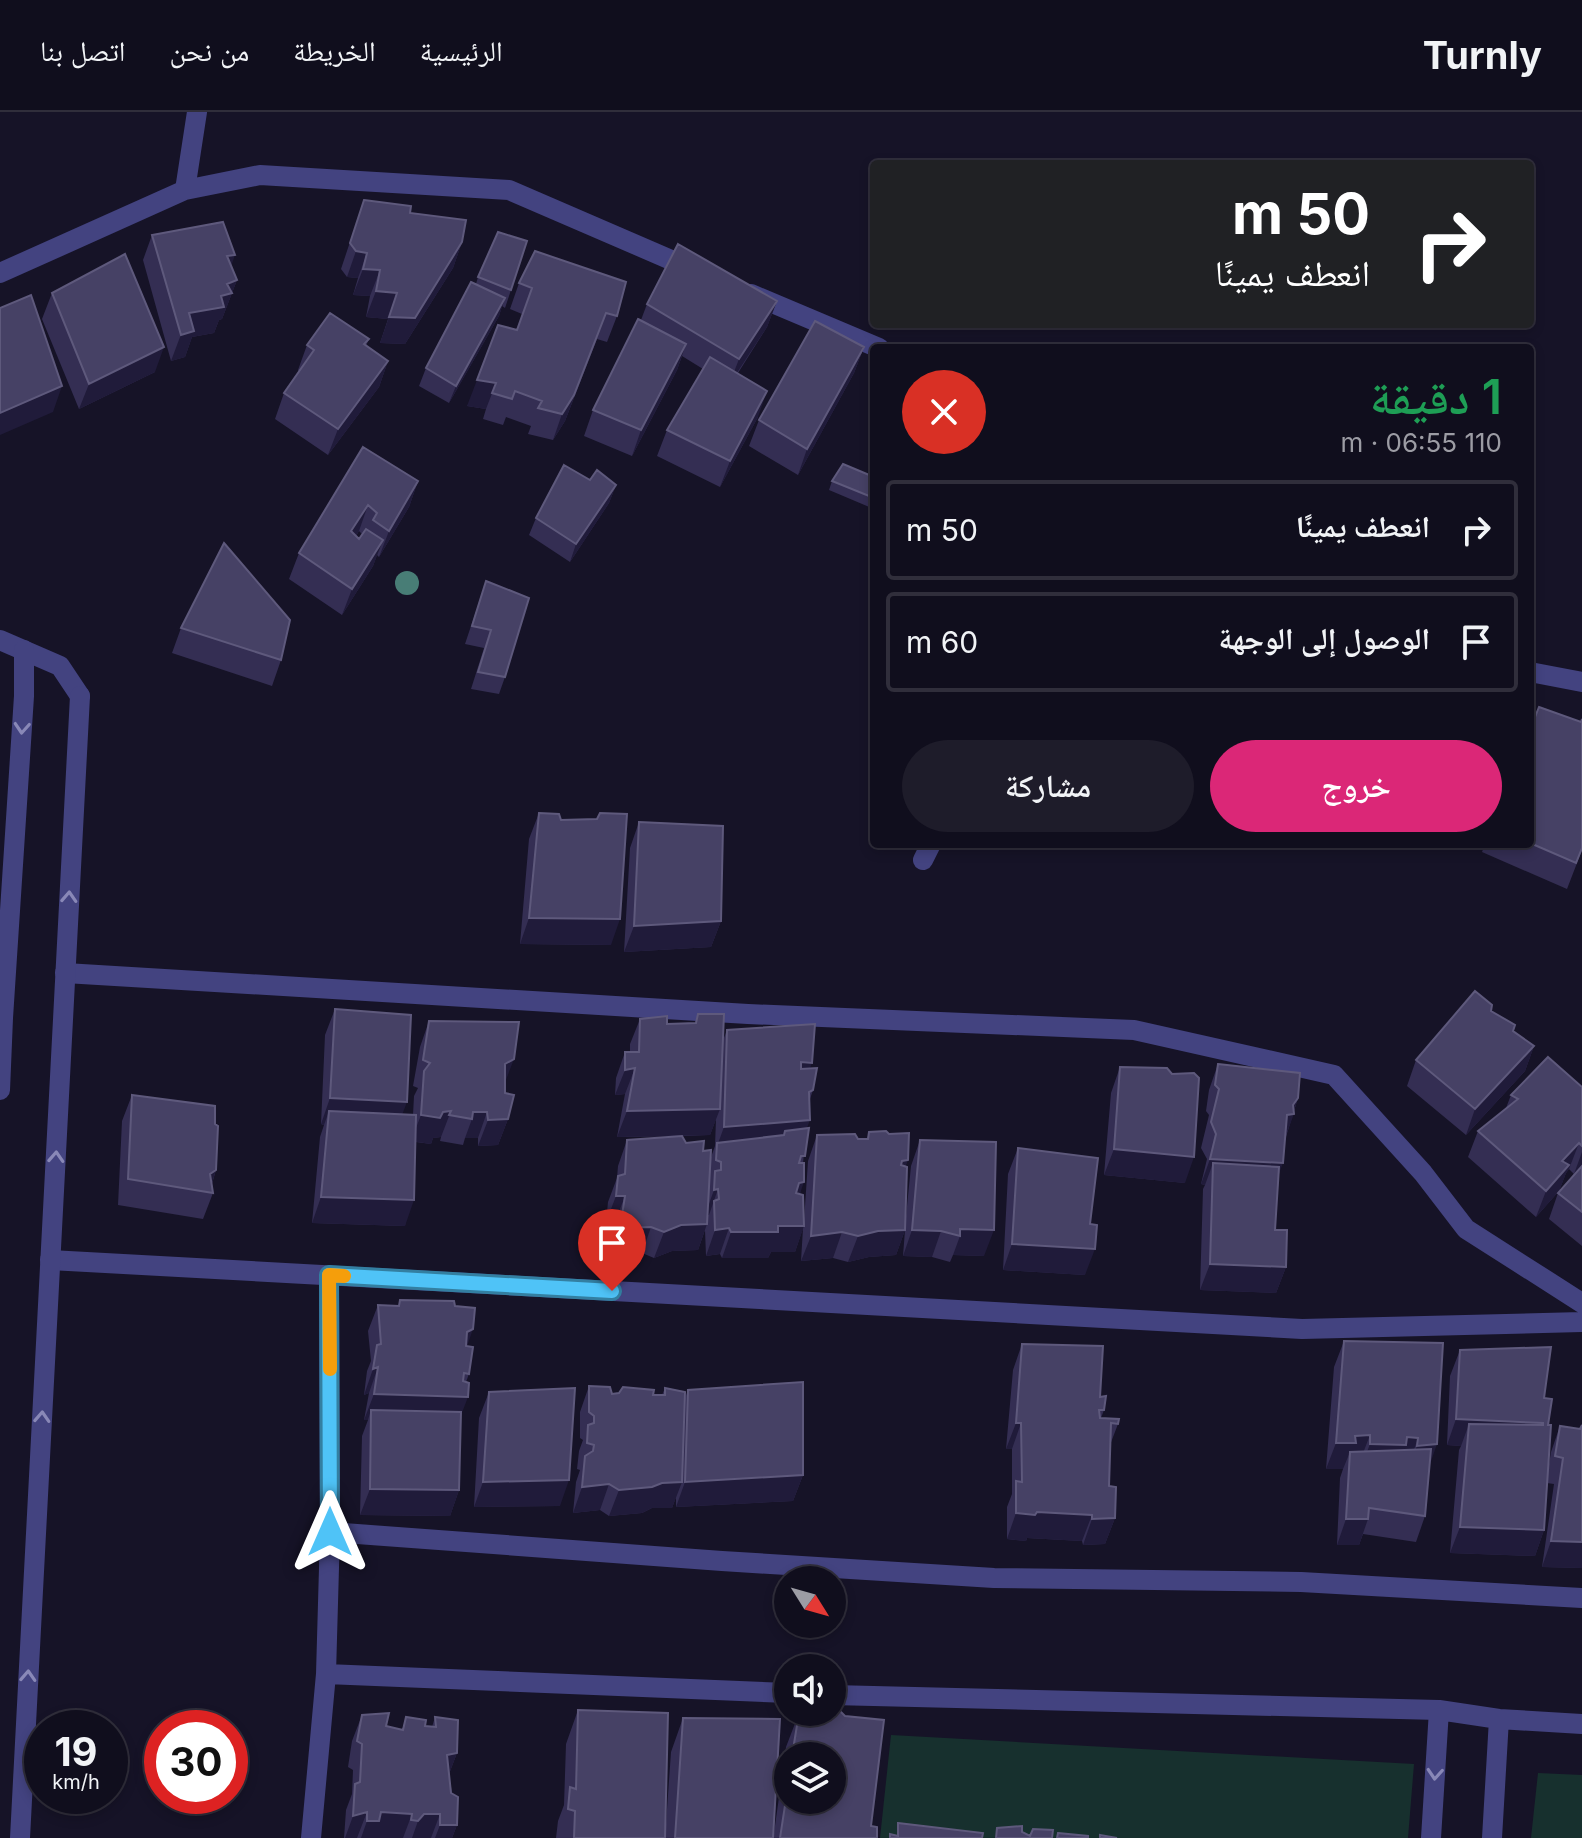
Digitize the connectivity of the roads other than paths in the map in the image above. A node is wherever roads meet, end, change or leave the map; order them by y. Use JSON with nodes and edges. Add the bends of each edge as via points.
{"nodes":[{"id":1,"x":197,"y":112,"type":"edge"},
{"id":2,"x":185,"y":190,"type":"junction"},
{"id":3,"x":0,"y":273,"type":"edge"},
{"id":4,"x":708,"y":275,"type":"edge"},
{"id":5,"x":736,"y":287,"type":"edge"},
{"id":6,"x":870,"y":344,"type":"edge"},
{"id":7,"x":0,"y":640,"type":"edge"},
{"id":8,"x":24,"y":650,"type":"junction"},
{"id":9,"x":1534,"y":673,"type":"edge"},
{"id":10,"x":1582,"y":682,"type":"edge"},
{"id":11,"x":65,"y":973,"type":"junction"},
{"id":12,"x":1,"y":1018,"type":"edge"},
{"id":13,"x":0,"y":1090,"type":"edge"},
{"id":14,"x":50,"y":1260,"type":"junction"},
{"id":15,"x":329,"y":1275,"type":"junction"},
{"id":16,"x":1582,"y":1303,"type":"edge"},
{"id":17,"x":1582,"y":1322,"type":"edge"},
{"id":18,"x":330,"y":1532,"type":"junction"},
{"id":19,"x":1582,"y":1598,"type":"edge"},
{"id":20,"x":326,"y":1674,"type":"junction"},
{"id":21,"x":774,"y":1692,"type":"edge"},
{"id":22,"x":846,"y":1695,"type":"edge"},
{"id":23,"x":1439,"y":1710,"type":"junction"},
{"id":24,"x":1499,"y":1719,"type":"junction"},
{"id":25,"x":1582,"y":1724,"type":"edge"},
{"id":26,"x":20,"y":1838,"type":"edge"},
{"id":27,"x":311,"y":1838,"type":"edge"},
{"id":28,"x":1431,"y":1838,"type":"edge"},
{"id":29,"x":1492,"y":1838,"type":"edge"}],
"edges":[{"from":1,"to":2,"type":"street"},
{"from":2,"to":3,"type":"street"},
{"from":2,"to":4,"type":"street","via":[[260,175],[509,190]]},
{"from":5,"to":6,"type":"street"},
{"from":7,"to":8,"type":"street"},
{"from":11,"to":8,"type":"street","one_way":true,"via":[[80,696],[60,666]]},
{"from":8,"to":12,"type":"street","one_way":true},
{"from":9,"to":10,"type":"street"},
{"from":14,"to":11,"type":"street","one_way":true},
{"from":11,"to":16,"type":"street","via":[[748,1014],[1134,1030],[1334,1075],[1466,1229]]},
{"from":12,"to":13,"type":"street"},
{"from":14,"to":15,"type":"street"},
{"from":26,"to":14,"type":"street","one_way":true},
{"from":15,"to":17,"type":"street","via":[[1302,1329]]},
{"from":15,"to":18,"type":"street"},
{"from":18,"to":19,"type":"street","via":[[994,1578],[1301,1582]]},
{"from":18,"to":20,"type":"street"},
{"from":20,"to":21,"type":"street"},
{"from":20,"to":27,"type":"street"},
{"from":22,"to":23,"type":"street"},
{"from":23,"to":24,"type":"street"},
{"from":23,"to":28,"type":"street","one_way":true},
{"from":24,"to":25,"type":"street"},
{"from":24,"to":29,"type":"street"}]}
